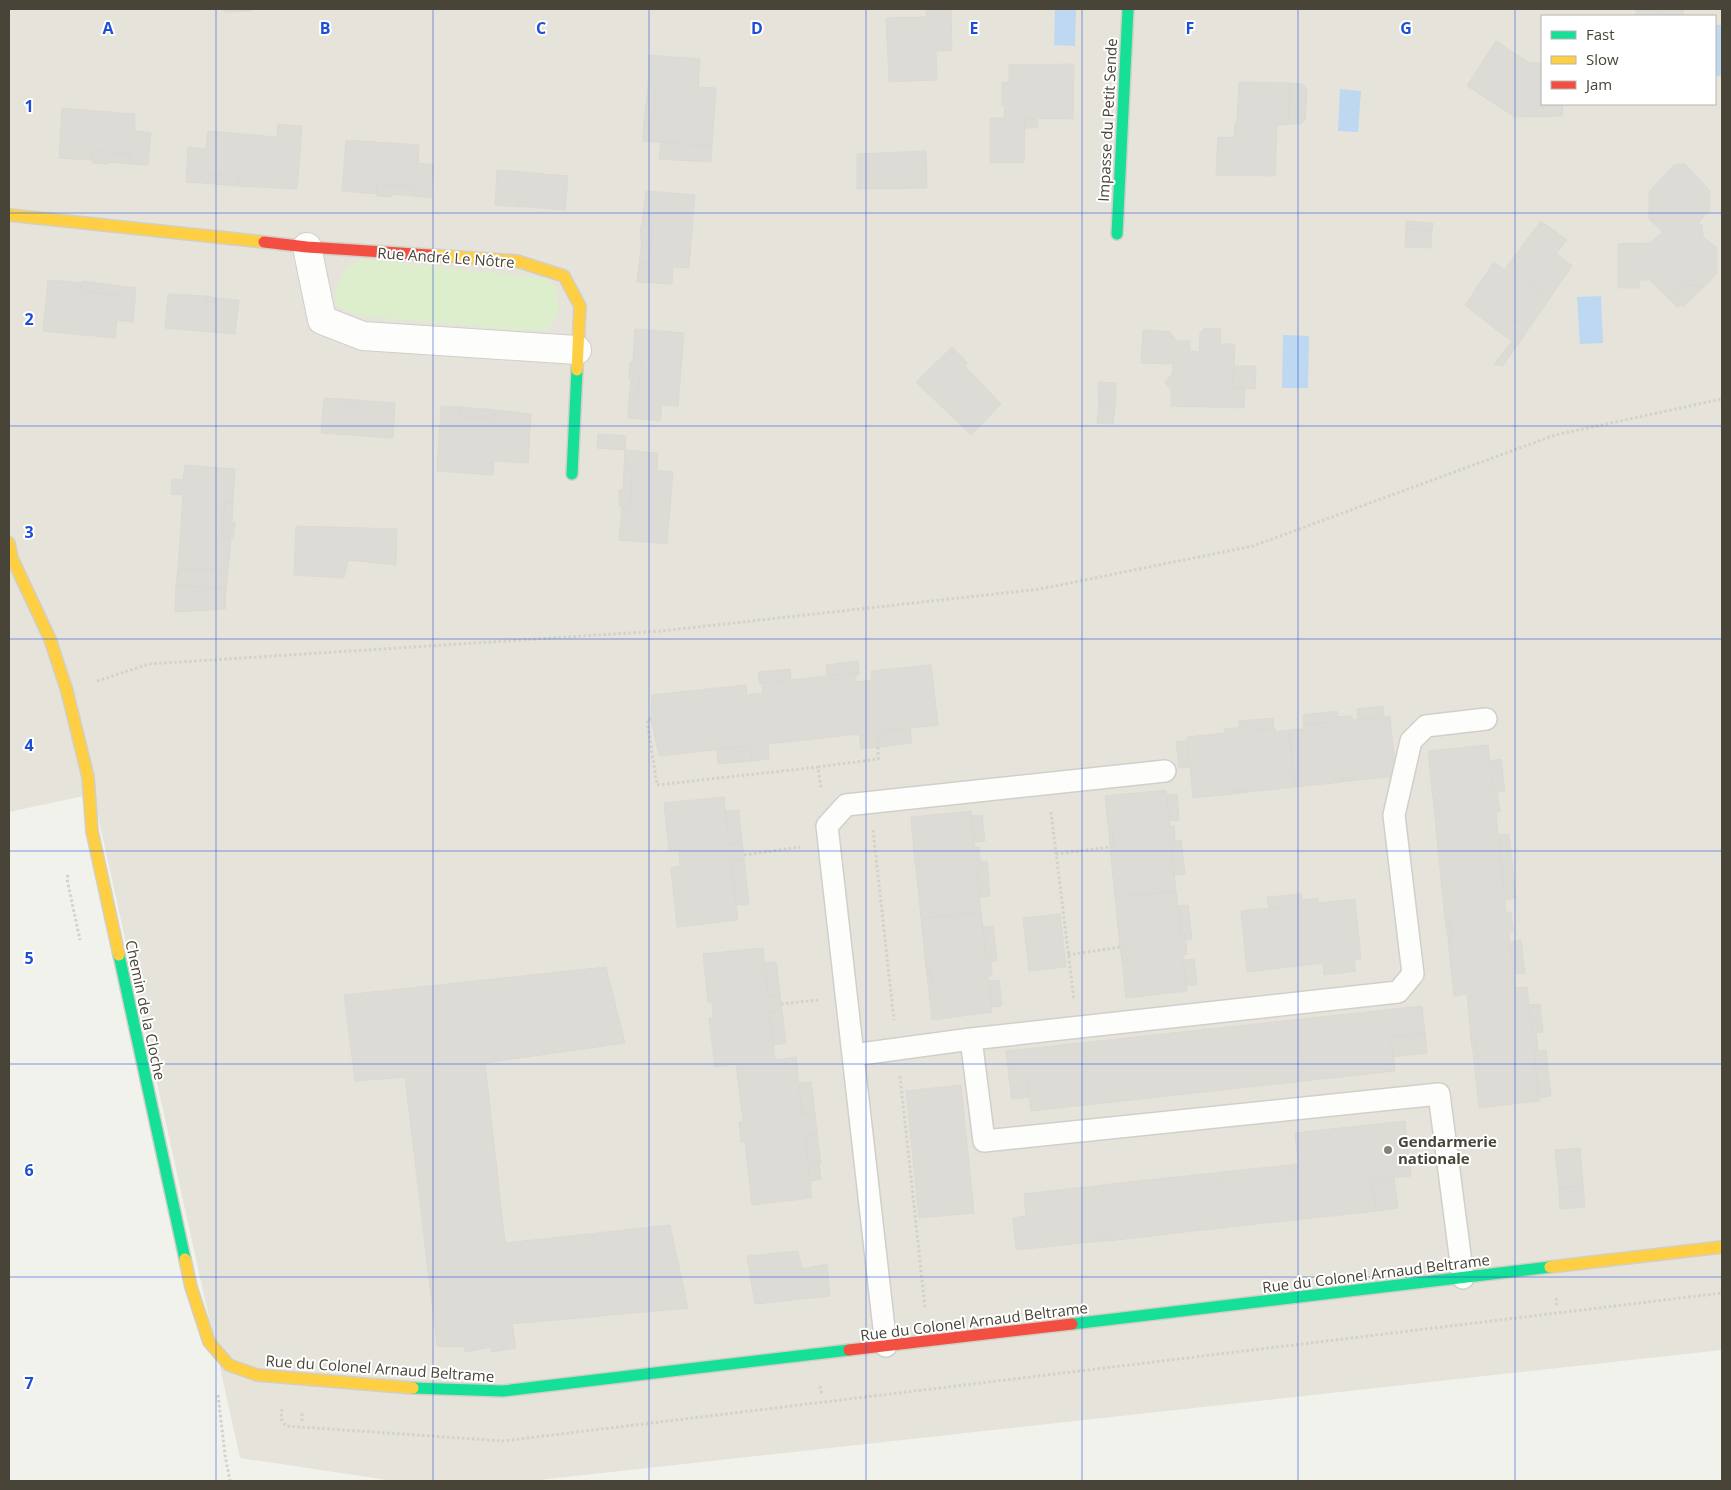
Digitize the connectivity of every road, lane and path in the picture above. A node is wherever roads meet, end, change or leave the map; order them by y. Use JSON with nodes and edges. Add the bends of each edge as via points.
{"nodes":[{"id":1,"x":1128,"y":9,"type":"edge"},
{"id":2,"x":9,"y":215,"type":"edge"},
{"id":3,"x":1117,"y":234,"type":"dead end"},
{"id":4,"x":307,"y":247,"type":"junction"},
{"id":5,"x":577,"y":350,"type":"junction"},
{"id":6,"x":1722,"y":399,"type":"edge"},
{"id":7,"x":572,"y":474,"type":"dead end"},
{"id":8,"x":9,"y":543,"type":"edge"},
{"id":9,"x":92,"y":682,"type":"dead end"},
{"id":10,"x":1486,"y":719,"type":"dead end"},
{"id":11,"x":651,"y":720,"type":"dead end"},
{"id":12,"x":878,"y":747,"type":"dead end"},
{"id":13,"x":818,"y":766,"type":"junction"},
{"id":14,"x":1165,"y":771,"type":"dead end"},
{"id":15,"x":1051,"y":808,"type":"dead end"},
{"id":16,"x":872,"y":821,"type":"dead end"},
{"id":17,"x":828,"y":834,"type":"junction"},
{"id":18,"x":1110,"y":847,"type":"dead end"},
{"id":19,"x":1056,"y":854,"type":"junction"},
{"id":20,"x":744,"y":855,"type":"dead end"},
{"id":21,"x":69,"y":869,"type":"dead end"},
{"id":22,"x":82,"y":947,"type":"dead end"},
{"id":23,"x":1120,"y":947,"type":"dead end"},
{"id":24,"x":1068,"y":956,"type":"junction"},
{"id":25,"x":846,"y":997,"type":"junction"},
{"id":26,"x":1074,"y":1001,"type":"dead end"},
{"id":27,"x":781,"y":1004,"type":"dead end"},
{"id":28,"x":971,"y":1039,"type":"junction"},
{"id":29,"x":897,"y":1049,"type":"junction"},
{"id":30,"x":853,"y":1055,"type":"junction"},
{"id":31,"x":1722,"y":1247,"type":"edge"},
{"id":32,"x":1463,"y":1278,"type":"junction"},
{"id":33,"x":1722,"y":1293,"type":"edge"},
{"id":34,"x":924,"y":1307,"type":"dead end"},
{"id":35,"x":886,"y":1346,"type":"junction"},
{"id":36,"x":228,"y":1365,"type":"junction"},
{"id":37,"x":286,"y":1378,"type":"junction"},
{"id":38,"x":230,"y":1481,"type":"edge"}],
"edges":[{"from":1,"to":3,"type":"street","name":"Impasse du Petit Sende"},
{"from":2,"to":4,"type":"street","name":"Rue André Le Nôtre"},
{"from":4,"to":5,"type":"street","via":[[322,320],[363,336]]},
{"from":4,"to":5,"type":"street","name":"Rue André Le Nôtre","via":[[517,261],[564,276],[580,306]]},
{"from":5,"to":7,"type":"street","name":"Rue André Le Nôtre"},
{"from":6,"to":9,"type":"path","via":[[1555,435],[1253,546],[1040,589],[661,631],[149,664]]},
{"from":8,"to":36,"type":"street","name":"Chemin de la Cloche","via":[[12,558],[50,640],[67,690],[88,777],[92,831],[191,1286],[209,1342]]},
{"from":10,"to":28,"type":"lane","via":[[1426,726],[1411,741],[1394,815],[1413,974],[1398,992]]},
{"from":11,"to":13,"type":"path","via":[[647,720],[657,785]]},
{"from":12,"to":13,"type":"path","via":[[878,759]]},
{"from":13,"to":17,"type":"path"},
{"from":14,"to":17,"type":"lane","via":[[846,805]]},
{"from":15,"to":19,"type":"path"},
{"from":16,"to":29,"type":"path"},
{"from":17,"to":20,"type":"path"},
{"from":17,"to":25,"type":"lane"},
{"from":18,"to":19,"type":"path"},
{"from":19,"to":24,"type":"path"},
{"from":21,"to":22,"type":"path","via":[[67,879]]},
{"from":23,"to":24,"type":"path"},
{"from":24,"to":26,"type":"path"},
{"from":25,"to":27,"type":"path"},
{"from":25,"to":30,"type":"lane"},
{"from":28,"to":29,"type":"lane"},
{"from":28,"to":32,"type":"lane","via":[[984,1141],[1439,1094]]},
{"from":29,"to":30,"type":"lane"},
{"from":29,"to":34,"type":"path"},
{"from":30,"to":35,"type":"lane"},
{"from":31,"to":32,"type":"street","name":"Rue du Colonel Arnaud Beltrame"},
{"from":32,"to":35,"type":"street","name":"Rue du Colonel Arnaud Beltrame"},
{"from":33,"to":37,"type":"path","via":[[503,1440],[286,1426],[281,1418]]},
{"from":35,"to":37,"type":"street","name":"Rue du Colonel Arnaud Beltrame","via":[[502,1391],[410,1388]]},
{"from":36,"to":37,"type":"street","name":"Rue du Colonel Arnaud Beltrame","via":[[257,1375]]},
{"from":36,"to":38,"type":"path","via":[[217,1384]]}]}
